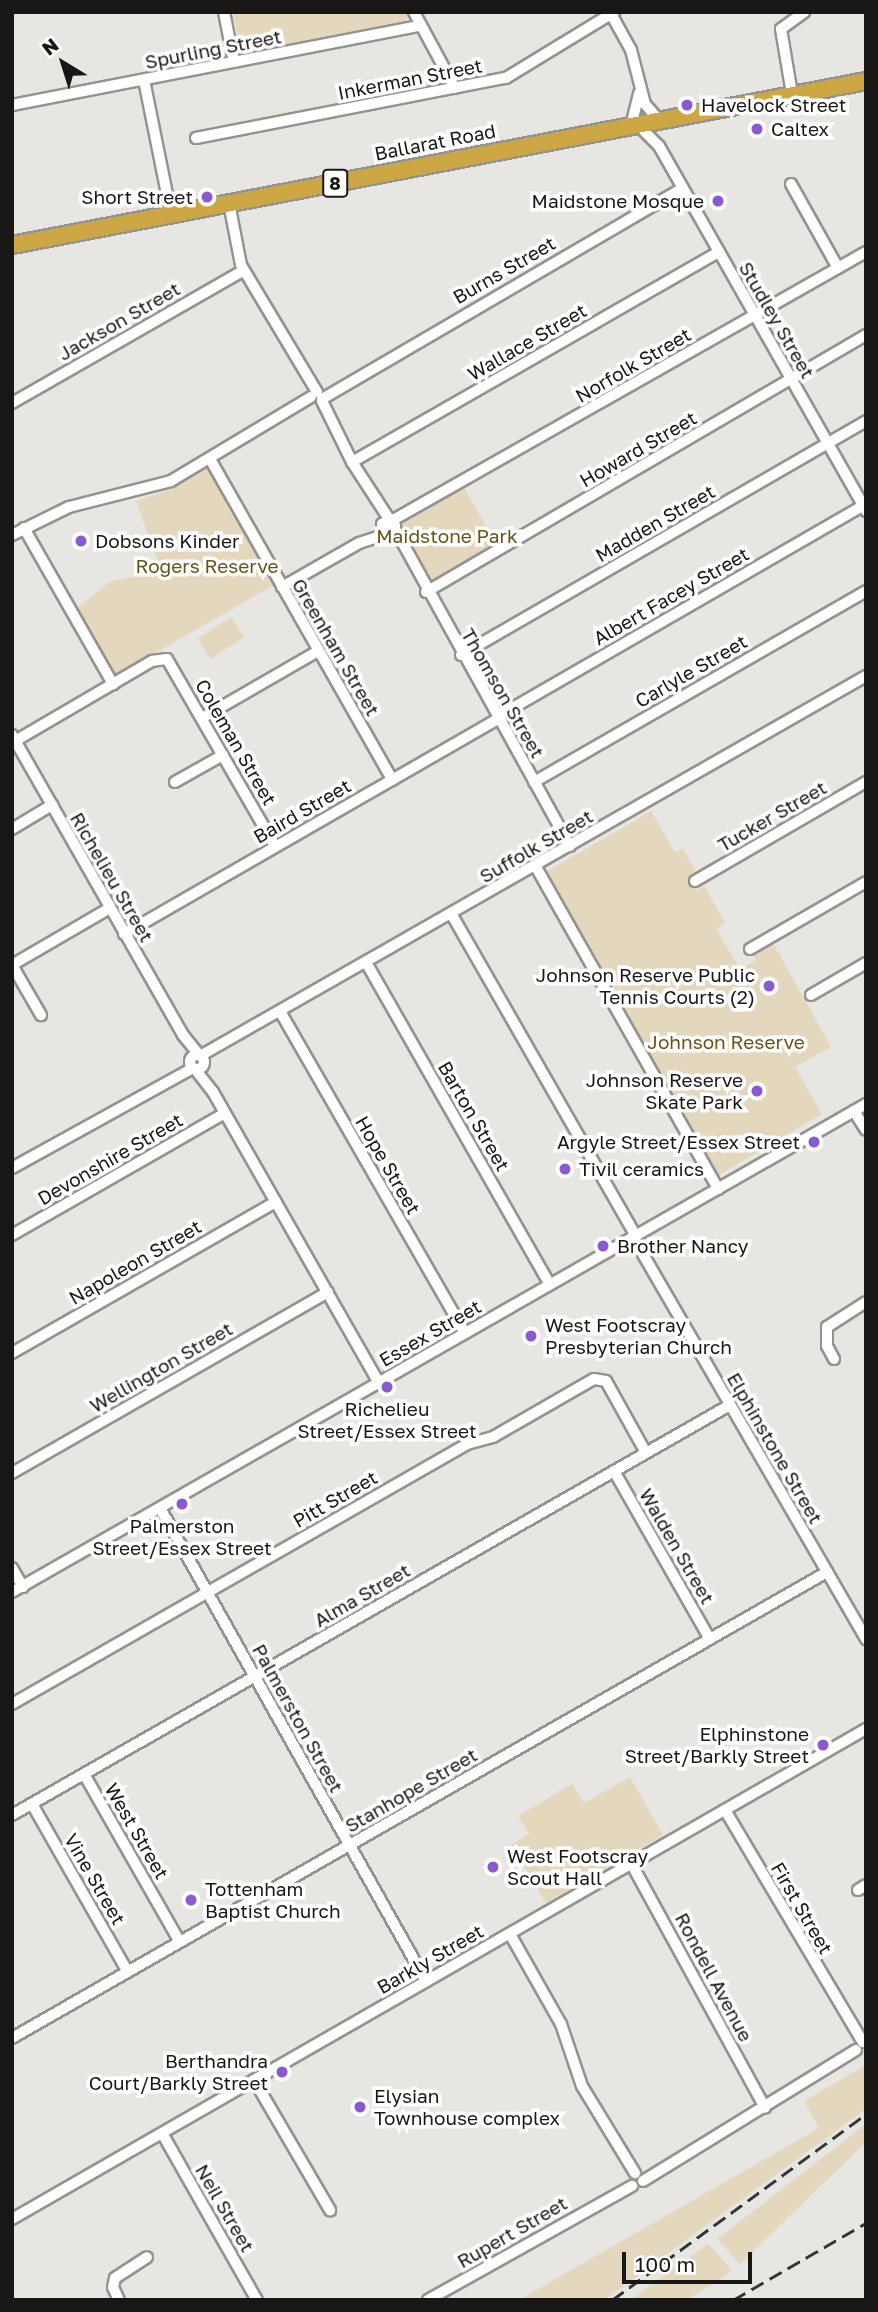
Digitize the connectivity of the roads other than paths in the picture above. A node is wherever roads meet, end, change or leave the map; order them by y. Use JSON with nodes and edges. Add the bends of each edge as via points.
{"nodes":[{"id":1,"x":224,"y":12,"type":"edge"},
{"id":2,"x":414,"y":12,"type":"edge"},
{"id":3,"x":804,"y":12,"type":"edge"},
{"id":4,"x":612,"y":13,"type":"edge"},
{"id":5,"x":420,"y":26,"type":"junction"},
{"id":6,"x":234,"y":62,"type":"junction"},
{"id":7,"x":144,"y":80,"type":"junction"},
{"id":8,"x":866,"y":81,"type":"edge"},
{"id":9,"x":455,"y":88,"type":"junction"},
{"id":10,"x":640,"y":90,"type":"junction"},
{"id":11,"x":792,"y":94,"type":"junction"},
{"id":12,"x":12,"y":105,"type":"edge"},
{"id":13,"x":658,"y":120,"type":"junction"},
{"id":14,"x":634,"y":125,"type":"junction"},
{"id":15,"x":196,"y":138,"type":"dead end"},
{"id":16,"x":659,"y":146,"type":"junction"},
{"id":17,"x":791,"y":184,"type":"dead end"},
{"id":18,"x":682,"y":188,"type":"junction"},
{"id":19,"x":229,"y":203,"type":"junction"},
{"id":20,"x":171,"y":214,"type":"junction"},
{"id":21,"x":12,"y":245,"type":"edge"},
{"id":22,"x":719,"y":252,"type":"junction"},
{"id":23,"x":866,"y":252,"type":"edge"},
{"id":24,"x":838,"y":268,"type":"junction"},
{"id":25,"x":244,"y":270,"type":"junction"},
{"id":26,"x":755,"y":315,"type":"junction"},
{"id":27,"x":866,"y":335,"type":"edge"},
{"id":28,"x":791,"y":378,"type":"junction"},
{"id":29,"x":316,"y":398,"type":"junction"},
{"id":30,"x":12,"y":403,"type":"edge"},
{"id":31,"x":866,"y":421,"type":"edge"},
{"id":32,"x":827,"y":443,"type":"junction"},
{"id":33,"x":210,"y":459,"type":"junction"},
{"id":34,"x":352,"y":462,"type":"junction"},
{"id":35,"x":864,"y":508,"type":"edge"},
{"id":36,"x":389,"y":526,"type":"junction"},
{"id":37,"x":24,"y":527,"type":"junction"},
{"id":38,"x":12,"y":534,"type":"edge"},
{"id":39,"x":282,"y":587,"type":"junction"},
{"id":40,"x":866,"y":591,"type":"edge"},
{"id":41,"x":426,"y":592,"type":"junction"},
{"id":42,"x":318,"y":651,"type":"junction"},
{"id":43,"x":461,"y":655,"type":"junction"},
{"id":44,"x":866,"y":676,"type":"edge"},
{"id":45,"x":113,"y":684,"type":"junction"},
{"id":46,"x":202,"y":718,"type":"junction"},
{"id":47,"x":497,"y":718,"type":"junction"},
{"id":48,"x":14,"y":738,"type":"edge"},
{"id":49,"x":223,"y":755,"type":"junction"},
{"id":50,"x":392,"y":780,"type":"junction"},
{"id":51,"x":175,"y":782,"type":"dead end"},
{"id":52,"x":534,"y":782,"type":"junction"},
{"id":53,"x":866,"y":782,"type":"edge"},
{"id":54,"x":52,"y":805,"type":"junction"},
{"id":55,"x":12,"y":829,"type":"edge"},
{"id":56,"x":275,"y":846,"type":"junction"},
{"id":57,"x":570,"y":846,"type":"junction"},
{"id":58,"x":536,"y":867,"type":"junction"},
{"id":59,"x":695,"y":881,"type":"dead end"},
{"id":60,"x":866,"y":882,"type":"edge"},
{"id":61,"x":110,"y":908,"type":"junction"},
{"id":62,"x":452,"y":915,"type":"junction"},
{"id":63,"x":124,"y":934,"type":"junction"},
{"id":64,"x":750,"y":949,"type":"dead end"},
{"id":65,"x":866,"y":963,"type":"edge"},
{"id":66,"x":367,"y":964,"type":"junction"},
{"id":67,"x":12,"y":965,"type":"edge"},
{"id":68,"x":811,"y":995,"type":"dead end"},
{"id":69,"x":281,"y":1013,"type":"junction"},
{"id":70,"x":41,"y":1015,"type":"dead end"},
{"id":71,"x":197,"y":1062,"type":"junction"},
{"id":72,"x":866,"y":1104,"type":"edge"},
{"id":73,"x":854,"y":1111,"type":"junction"},
{"id":74,"x":225,"y":1113,"type":"junction"},
{"id":75,"x":866,"y":1130,"type":"edge"},
{"id":76,"x":12,"y":1168,"type":"edge"},
{"id":77,"x":718,"y":1189,"type":"junction"},
{"id":78,"x":276,"y":1202,"type":"junction"},
{"id":79,"x":12,"y":1235,"type":"edge"},
{"id":80,"x":634,"y":1237,"type":"junction"},
{"id":81,"x":550,"y":1285,"type":"junction"},
{"id":82,"x":327,"y":1292,"type":"junction"},
{"id":83,"x":866,"y":1302,"type":"edge"},
{"id":84,"x":465,"y":1334,"type":"junction"},
{"id":85,"x":12,"y":1353,"type":"edge"},
{"id":86,"x":834,"y":1359,"type":"dead end"},
{"id":87,"x":379,"y":1382,"type":"junction"},
{"id":88,"x":730,"y":1405,"type":"junction"},
{"id":89,"x":646,"y":1453,"type":"junction"},
{"id":90,"x":614,"y":1471,"type":"junction"},
{"id":91,"x":12,"y":1473,"type":"edge"},
{"id":92,"x":160,"y":1508,"type":"junction"},
{"id":93,"x":12,"y":1569,"type":"edge"},
{"id":94,"x":827,"y":1572,"type":"junction"},
{"id":95,"x":17,"y":1590,"type":"edge"},
{"id":96,"x":207,"y":1592,"type":"junction"},
{"id":97,"x":710,"y":1639,"type":"junction"},
{"id":98,"x":866,"y":1639,"type":"edge"},
{"id":99,"x":254,"y":1677,"type":"junction"},
{"id":100,"x":12,"y":1704,"type":"edge"},
{"id":101,"x":866,"y":1729,"type":"edge"},
{"id":102,"x":84,"y":1774,"type":"junction"},
{"id":103,"x":33,"y":1804,"type":"junction"},
{"id":104,"x":725,"y":1810,"type":"junction"},
{"id":105,"x":12,"y":1815,"type":"edge"},
{"id":106,"x":349,"y":1846,"type":"junction"},
{"id":107,"x":631,"y":1863,"type":"junction"},
{"id":108,"x":510,"y":1934,"type":"junction"},
{"id":109,"x":180,"y":1942,"type":"junction"},
{"id":110,"x":128,"y":1972,"type":"junction"},
{"id":111,"x":426,"y":1981,"type":"junction"},
{"id":112,"x":12,"y":2038,"type":"edge"},
{"id":113,"x":861,"y":2049,"type":"edge"},
{"id":114,"x":254,"y":2080,"type":"junction"},
{"id":115,"x":765,"y":2108,"type":"junction"},
{"id":116,"x":162,"y":2133,"type":"junction"},
{"id":117,"x":635,"y":2178,"type":"junction"},
{"id":118,"x":330,"y":2210,"type":"dead end"},
{"id":119,"x":12,"y":2219,"type":"edge"},
{"id":120,"x":147,"y":2258,"type":"dead end"},
{"id":121,"x":119,"y":2300,"type":"edge"},
{"id":122,"x":257,"y":2300,"type":"edge"},
{"id":123,"x":428,"y":2300,"type":"edge"}],
"edges":[{"from":1,"to":6,"type":"street"},
{"from":2,"to":5,"type":"street"},
{"from":3,"to":11,"type":"street","via":[[782,29]]},
{"from":4,"to":9,"type":"street","name":"Inkerman Street","via":[[506,78]]},
{"from":4,"to":10,"type":"street","via":[[631,50]]},
{"from":5,"to":6,"type":"street","name":"Spurling Street"},
{"from":5,"to":9,"type":"street"},
{"from":6,"to":7,"type":"street","name":"Spurling Street"},
{"from":7,"to":12,"type":"street","name":"Spurling Street"},
{"from":7,"to":20,"type":"street"},
{"from":8,"to":11,"type":"highway","name":"Ballarat Road","number":"8"},
{"from":9,"to":15,"type":"street","name":"Inkerman Street"},
{"from":10,"to":13,"type":"street"},
{"from":10,"to":14,"type":"street"},
{"from":11,"to":13,"type":"highway","name":"Ballarat Road","number":"8"},
{"from":13,"to":14,"type":"highway","name":"Ballarat Road","number":"8"},
{"from":13,"to":16,"type":"street","name":"Studley Street"},
{"from":14,"to":16,"type":"street","name":"Studley Street"},
{"from":14,"to":19,"type":"highway","name":"Ballarat Road","number":"8"},
{"from":16,"to":18,"type":"street","name":"Studley Street"},
{"from":17,"to":24,"type":"street"},
{"from":18,"to":22,"type":"street","name":"Studley Street"},
{"from":18,"to":29,"type":"street","name":"Burns Street"},
{"from":19,"to":20,"type":"highway","name":"Ballarat Road","number":"8"},
{"from":19,"to":25,"type":"street","name":"Thomson Street"},
{"from":20,"to":21,"type":"highway","name":"Ballarat Road","number":"8"},
{"from":22,"to":26,"type":"street","name":"Studley Street"},
{"from":22,"to":34,"type":"street","name":"Wallace Street"},
{"from":23,"to":24,"type":"street","name":"Norfolk Street"},
{"from":24,"to":26,"type":"street","name":"Norfolk Street"},
{"from":25,"to":29,"type":"street","name":"Thomson Street"},
{"from":25,"to":30,"type":"street","name":"Jackson Street"},
{"from":26,"to":28,"type":"street","name":"Studley Street"},
{"from":26,"to":36,"type":"street","name":"Norfolk Street"},
{"from":27,"to":28,"type":"street","name":"Howard Street"},
{"from":28,"to":32,"type":"street","name":"Studley Street"},
{"from":28,"to":41,"type":"street","name":"Howard Street"},
{"from":29,"to":33,"type":"street","name":"Burns Street"},
{"from":29,"to":34,"type":"street","name":"Thomson Street"},
{"from":31,"to":32,"type":"street","name":"Madden Street"},
{"from":32,"to":35,"type":"street","name":"Studley Street"},
{"from":32,"to":43,"type":"street","name":"Madden Street"},
{"from":33,"to":37,"type":"street","name":"Burns Street","via":[[160,486],[69,507]]},
{"from":33,"to":39,"type":"street","name":"Greenham Street"},
{"from":34,"to":36,"type":"street","name":"Thomson Street"},
{"from":35,"to":47,"type":"street","name":"Albert Facey Street"},
{"from":36,"to":39,"type":"street","name":"Norfolk Street"},
{"from":36,"to":41,"type":"street","name":"Thomson Street"},
{"from":37,"to":38,"type":"street","name":"Burns Street"},
{"from":37,"to":45,"type":"street"},
{"from":39,"to":42,"type":"street","name":"Greenham Street"},
{"from":40,"to":52,"type":"street","name":"Carlyle Street"},
{"from":41,"to":43,"type":"street","name":"Thomson Street"},
{"from":42,"to":46,"type":"street"},
{"from":42,"to":50,"type":"street","name":"Greenham Street"},
{"from":43,"to":47,"type":"street","name":"Thomson Street"},
{"from":44,"to":57,"type":"street","name":"Suffolk Street"},
{"from":45,"to":46,"type":"street","name":"Coleman Street","via":[[163,658]]},
{"from":45,"to":48,"type":"street"},
{"from":46,"to":49,"type":"street","name":"Coleman Street"},
{"from":47,"to":50,"type":"street","name":"Baird Street"},
{"from":47,"to":52,"type":"street","name":"Thomson Street"},
{"from":48,"to":54,"type":"street","name":"Richelieu Street"},
{"from":49,"to":51,"type":"street"},
{"from":49,"to":56,"type":"street","name":"Coleman Street"},
{"from":50,"to":56,"type":"street","name":"Baird Street"},
{"from":52,"to":57,"type":"street","name":"Thomson Street"},
{"from":53,"to":59,"type":"street","name":"Tucker Street"},
{"from":54,"to":55,"type":"street"},
{"from":54,"to":61,"type":"street","name":"Richelieu Street"},
{"from":56,"to":63,"type":"street","name":"Baird Street"},
{"from":57,"to":58,"type":"street","name":"Suffolk Street"},
{"from":58,"to":62,"type":"street","name":"Suffolk Street"},
{"from":58,"to":77,"type":"street"},
{"from":60,"to":64,"type":"street"},
{"from":61,"to":63,"type":"street","name":"Richelieu Street"},
{"from":61,"to":67,"type":"street"},
{"from":62,"to":66,"type":"street","name":"Suffolk Street"},
{"from":62,"to":80,"type":"street","name":"Elphinstone Street"},
{"from":63,"to":71,"type":"street","name":"Richelieu Street"},
{"from":65,"to":68,"type":"street"},
{"from":66,"to":69,"type":"street","name":"Suffolk Street"},
{"from":66,"to":81,"type":"street","name":"Barton Street"},
{"from":67,"to":70,"type":"street"},
{"from":69,"to":71,"type":"street","name":"Suffolk Street"},
{"from":69,"to":84,"type":"street","name":"Hope Street"},
{"from":71,"to":74,"type":"street","name":"Richelieu Street"},
{"from":71,"to":76,"type":"street","name":"Suffolk Street"},
{"from":72,"to":73,"type":"street","name":"Essex Street"},
{"from":73,"to":75,"type":"street"},
{"from":73,"to":77,"type":"street","name":"Essex Street"},
{"from":74,"to":78,"type":"street","name":"Richelieu Street"},
{"from":74,"to":79,"type":"street","name":"Devonshire Street"},
{"from":77,"to":80,"type":"street","name":"Essex Street"},
{"from":78,"to":82,"type":"street","name":"Richelieu Street"},
{"from":78,"to":85,"type":"street","name":"Napoleon Street"},
{"from":80,"to":81,"type":"street","name":"Essex Street"},
{"from":80,"to":88,"type":"street","name":"Elphinstone Street"},
{"from":81,"to":84,"type":"street","name":"Essex Street"},
{"from":82,"to":87,"type":"street","name":"Richelieu Street"},
{"from":82,"to":91,"type":"street","name":"Wellington Street"},
{"from":83,"to":86,"type":"street","via":[[827,1328],[827,1346]]},
{"from":84,"to":87,"type":"street","name":"Essex Street"},
{"from":87,"to":92,"type":"street","name":"Essex Street"},
{"from":88,"to":89,"type":"street","name":"Alma Street"},
{"from":88,"to":94,"type":"street","name":"Elphinstone Street"},
{"from":89,"to":90,"type":"street","name":"Alma Street"},
{"from":89,"to":96,"type":"street","name":"Pitt Street","via":[[606,1381],[598,1378],[494,1437],[467,1444]]},
{"from":90,"to":97,"type":"street","name":"Walden Street"},
{"from":90,"to":99,"type":"street","name":"Alma Street"},
{"from":92,"to":95,"type":"street","name":"Essex Street"},
{"from":92,"to":96,"type":"street","name":"Palmerston Street"},
{"from":93,"to":95,"type":"street"},
{"from":94,"to":97,"type":"street","name":"Stanhope Street"},
{"from":94,"to":98,"type":"street","name":"Elphinstone Street"},
{"from":96,"to":99,"type":"street","name":"Palmerston Street"},
{"from":96,"to":100,"type":"street","name":"Pitt Street"},
{"from":97,"to":106,"type":"street","name":"Stanhope Street"},
{"from":99,"to":102,"type":"street","name":"Alma Street"},
{"from":99,"to":106,"type":"street","name":"Palmerston Street"},
{"from":101,"to":104,"type":"street","name":"Barkly Street"},
{"from":102,"to":103,"type":"street","name":"Alma Street"},
{"from":102,"to":109,"type":"street","name":"West Street"},
{"from":103,"to":105,"type":"street","name":"Alma Street"},
{"from":103,"to":110,"type":"street","name":"Vine Street"},
{"from":104,"to":107,"type":"street","name":"Barkly Street"},
{"from":104,"to":113,"type":"street","name":"First Street"},
{"from":106,"to":109,"type":"street","name":"Stanhope Street"},
{"from":106,"to":111,"type":"street","name":"Palmerston Street"},
{"from":107,"to":108,"type":"street","name":"Barkly Street"},
{"from":107,"to":115,"type":"street","name":"Rondell Avenue"},
{"from":108,"to":111,"type":"street","name":"Barkly Street"},
{"from":108,"to":117,"type":"street","via":[[561,2024],[582,2086]]},
{"from":109,"to":110,"type":"street","name":"Stanhope Street"},
{"from":110,"to":112,"type":"street","name":"Stanhope Street"},
{"from":111,"to":114,"type":"street","name":"Barkly Street"},
{"from":113,"to":115,"type":"street","name":"Rupert Street"},
{"from":114,"to":116,"type":"street","name":"Barkly Street"},
{"from":114,"to":118,"type":"street"},
{"from":115,"to":117,"type":"street","name":"Rupert Street"},
{"from":116,"to":119,"type":"street","name":"Barkly Street"},
{"from":116,"to":122,"type":"street","name":"Neil Street"},
{"from":117,"to":123,"type":"street","name":"Rupert Street"},
{"from":120,"to":121,"type":"street","via":[[115,2278],[113,2287]]}]}
